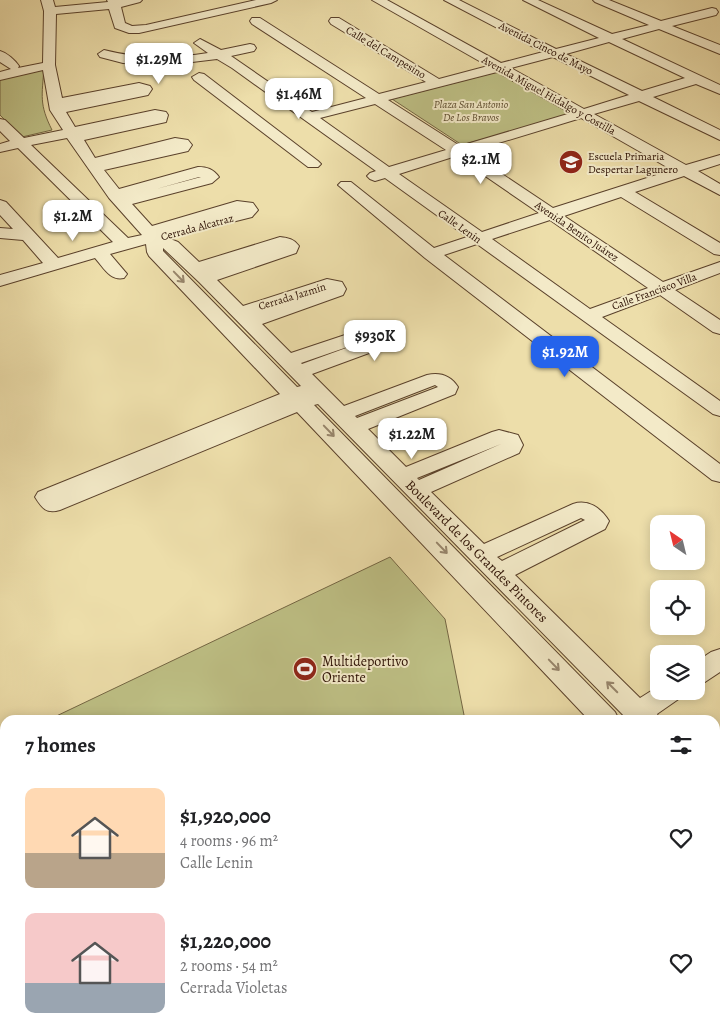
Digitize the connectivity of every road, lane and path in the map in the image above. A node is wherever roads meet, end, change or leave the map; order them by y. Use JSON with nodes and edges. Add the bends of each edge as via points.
{"nodes":[{"id":1,"x":136,"y":0,"type":"edge"},
{"id":2,"x":271,"y":0,"type":"edge"},
{"id":3,"x":378,"y":0,"type":"edge"},
{"id":4,"x":450,"y":0,"type":"edge"},
{"id":5,"x":529,"y":0,"type":"edge"},
{"id":6,"x":599,"y":0,"type":"edge"},
{"id":7,"x":114,"y":2,"type":"edge"},
{"id":8,"x":48,"y":5,"type":"edge"},
{"id":9,"x":712,"y":12,"type":"dead end"},
{"id":10,"x":256,"y":21,"type":"dead end"},
{"id":11,"x":335,"y":21,"type":"dead end"},
{"id":12,"x":659,"y":25,"type":"junction"},
{"id":13,"x":609,"y":38,"type":"junction"},
{"id":14,"x":200,"y":43,"type":"dead end"},
{"id":15,"x":717,"y":46,"type":"edge"},
{"id":16,"x":250,"y":48,"type":"dead end"},
{"id":17,"x":556,"y":52,"type":"junction"},
{"id":18,"x":104,"y":54,"type":"dead end"},
{"id":19,"x":220,"y":54,"type":"junction"},
{"id":20,"x":0,"y":55,"type":"edge"},
{"id":21,"x":49,"y":64,"type":"junction"},
{"id":22,"x":13,"y":66,"type":"dead end"},
{"id":23,"x":498,"y":67,"type":"junction"},
{"id":24,"x":0,"y":76,"type":"edge"},
{"id":25,"x":199,"y":77,"type":"dead end"},
{"id":26,"x":697,"y":79,"type":"junction"},
{"id":27,"x":437,"y":83,"type":"junction"},
{"id":28,"x":720,"y":90,"type":"edge"},
{"id":29,"x":641,"y":96,"type":"junction"},
{"id":30,"x":377,"y":98,"type":"junction"},
{"id":31,"x":56,"y":107,"type":"junction"},
{"id":32,"x":583,"y":115,"type":"junction"},
{"id":33,"x":0,"y":123,"type":"edge"},
{"id":34,"x":305,"y":128,"type":"junction"},
{"id":35,"x":72,"y":135,"type":"junction"},
{"id":36,"x":720,"y":136,"type":"edge"},
{"id":37,"x":282,"y":140,"type":"junction"},
{"id":38,"x":20,"y":142,"type":"junction"},
{"id":39,"x":0,"y":148,"type":"edge"},
{"id":40,"x":459,"y":152,"type":"junction"},
{"id":41,"x":720,"y":159,"type":"edge"},
{"id":42,"x":313,"y":164,"type":"dead end"},
{"id":43,"x":93,"y":166,"type":"junction"},
{"id":44,"x":685,"y":171,"type":"junction"},
{"id":45,"x":386,"y":173,"type":"junction"},
{"id":46,"x":720,"y":190,"type":"edge"},
{"id":47,"x":622,"y":191,"type":"junction"},
{"id":48,"x":0,"y":205,"type":"edge"},
{"id":49,"x":552,"y":214,"type":"junction"},
{"id":50,"x":0,"y":233,"type":"edge"},
{"id":51,"x":28,"y":235,"type":"junction"},
{"id":52,"x":151,"y":235,"type":"junction"},
{"id":53,"x":479,"y":238,"type":"junction"},
{"id":54,"x":124,"y":244,"type":"junction"},
{"id":55,"x":720,"y":250,"type":"edge"},
{"id":56,"x":99,"y":252,"type":"junction"},
{"id":57,"x":432,"y":254,"type":"junction"},
{"id":58,"x":54,"y":264,"type":"junction"},
{"id":59,"x":720,"y":267,"type":"edge"},
{"id":60,"x":118,"y":274,"type":"dead end"},
{"id":61,"x":0,"y":280,"type":"edge"},
{"id":62,"x":663,"y":288,"type":"junction"},
{"id":63,"x":588,"y":316,"type":"junction"},
{"id":64,"x":720,"y":328,"type":"edge"},
{"id":65,"x":304,"y":380,"type":"junction"},
{"id":66,"x":720,"y":390,"type":"edge"},
{"id":67,"x":701,"y":397,"type":"junction"},
{"id":68,"x":720,"y":410,"type":"edge"},
{"id":69,"x":720,"y":475,"type":"edge"},
{"id":70,"x":481,"y":555,"type":"junction"},
{"id":71,"x":499,"y":573,"type":"junction"},
{"id":72,"x":720,"y":659,"type":"edge"},
{"id":73,"x":705,"y":669,"type":"edge"},
{"id":74,"x":661,"y":700,"type":"edge"},
{"id":75,"x":602,"y":715,"type":"edge"},
{"id":76,"x":641,"y":715,"type":"edge"},
{"id":77,"x":645,"y":715,"type":"edge"}],
"edges":[{"from":1,"to":7,"type":"street"},
{"from":2,"to":7,"type":"street","via":[[134,30],[119,25]]},
{"from":3,"to":23,"type":"street","name":"Avenida Miguel Hidalgo y Costilla"},
{"from":4,"to":17,"type":"street","name":"Avenida Cinco de Mayo"},
{"from":5,"to":13,"type":"street"},
{"from":6,"to":12,"type":"street"},
{"from":7,"to":8,"type":"street"},
{"from":8,"to":21,"type":"street","name":"Boulevard de los Grandes Pintores"},
{"from":9,"to":12,"type":"street"},
{"from":10,"to":30,"type":"street","name":"Avenida Benito Juárez"},
{"from":11,"to":27,"type":"street","name":"Calle del Campesino"},
{"from":12,"to":13,"type":"street"},
{"from":12,"to":15,"type":"street"},
{"from":13,"to":17,"type":"street"},
{"from":13,"to":26,"type":"street"},
{"from":14,"to":19,"type":"street","name":"Calle Lenin"},
{"from":16,"to":19,"type":"street"},
{"from":17,"to":23,"type":"street"},
{"from":17,"to":29,"type":"street","name":"Avenida Cinco de Mayo"},
{"from":18,"to":19,"type":"street","via":[[156,63]]},
{"from":19,"to":34,"type":"street","name":"Calle Lenin"},
{"from":20,"to":22,"type":"street"},
{"from":21,"to":24,"type":"street"},
{"from":21,"to":31,"type":"street","name":"Boulevard de los Grandes Pintores"},
{"from":23,"to":27,"type":"street"},
{"from":23,"to":32,"type":"street","name":"Avenida Miguel Hidalgo y Costilla"},
{"from":25,"to":37,"type":"street"},
{"from":26,"to":28,"type":"street"},
{"from":26,"to":29,"type":"street"},
{"from":27,"to":30,"type":"street"},
{"from":29,"to":32,"type":"street"},
{"from":29,"to":36,"type":"street","name":"Avenida Cinco de Mayo"},
{"from":30,"to":34,"type":"street"},
{"from":30,"to":40,"type":"street","name":"Avenida Benito Juárez"},
{"from":31,"to":31,"type":"street","via":[[143,92],[146,89],[139,86]]},
{"from":31,"to":35,"type":"street","name":"Boulevard de los Grandes Pintores"},
{"from":32,"to":40,"type":"street"},
{"from":32,"to":44,"type":"street","name":"Avenida Miguel Hidalgo y Costilla"},
{"from":33,"to":38,"type":"street"},
{"from":34,"to":37,"type":"street"},
{"from":34,"to":45,"type":"street","name":"Calle Lenin","via":[[324,128]]},
{"from":35,"to":35,"type":"street","via":[[162,117],[162,115],[155,114]]},
{"from":35,"to":38,"type":"street"},
{"from":35,"to":43,"type":"street","name":"Boulevard de los Grandes Pintores"},
{"from":37,"to":42,"type":"street"},
{"from":38,"to":39,"type":"street"},
{"from":38,"to":54,"type":"street"},
{"from":40,"to":45,"type":"street"},
{"from":40,"to":49,"type":"street","name":"Avenida Benito Juárez"},
{"from":41,"to":44,"type":"street"},
{"from":43,"to":43,"type":"street","via":[[175,142],[185,145],[183,148]]},
{"from":43,"to":52,"type":"street","name":"Boulevard de los Grandes Pintores"},
{"from":44,"to":46,"type":"street","name":"Avenida Miguel Hidalgo y Costilla"},
{"from":44,"to":47,"type":"street"},
{"from":45,"to":53,"type":"street","name":"Calle Lenin"},
{"from":45,"to":57,"type":"street","via":[[346,185]]},
{"from":47,"to":49,"type":"street"},
{"from":47,"to":55,"type":"street"},
{"from":48,"to":51,"type":"street"},
{"from":49,"to":53,"type":"street"},
{"from":49,"to":62,"type":"street","name":"Avenida Benito Juárez"},
{"from":50,"to":51,"type":"street"},
{"from":51,"to":58,"type":"street"},
{"from":52,"to":52,"type":"street","name":"Cerrada Alcatraz","via":[[237,206],[247,206],[250,210],[246,214]]},
{"from":52,"to":54,"type":"street"},
{"from":52,"to":65,"type":"street","name":"Boulevard de los Grandes Pintores","via":[[172,246],[201,273]]},
{"from":52,"to":65,"type":"street","name":"Boulevard de los Grandes Pintores","one_way":true,"via":[[155,252]]},
{"from":53,"to":57,"type":"street"},
{"from":53,"to":63,"type":"street","name":"Calle Lenin"},
{"from":54,"to":56,"type":"street"},
{"from":56,"to":58,"type":"street"},
{"from":56,"to":60,"type":"street"},
{"from":57,"to":69,"type":"street"},
{"from":58,"to":61,"type":"street"},
{"from":59,"to":62,"type":"street","name":"Calle Francisco Villa"},
{"from":62,"to":63,"type":"street","name":"Calle Francisco Villa"},
{"from":62,"to":64,"type":"street","name":"Avenida Benito Juárez"},
{"from":63,"to":67,"type":"street","name":"Calle Lenin"},
{"from":65,"to":65,"type":"street","via":[[46,497],[52,505]]},
{"from":65,"to":70,"type":"street","name":"Boulevard de los Grandes Pintores"},
{"from":65,"to":75,"type":"street","name":"Boulevard de los Grandes Pintores","one_way":true},
{"from":66,"to":67,"type":"street"},
{"from":67,"to":68,"type":"street","name":"Calle Lenin"},
{"from":70,"to":71,"type":"street","name":"Boulevard de los Grandes Pintores"},
{"from":70,"to":71,"type":"street","via":[[581,510],[594,515],[598,521]]},
{"from":76,"to":71,"type":"street","name":"Boulevard de los Grandes Pintores","one_way":true},
{"from":72,"to":73,"type":"street"},
{"from":74,"to":77,"type":"street"}]}
